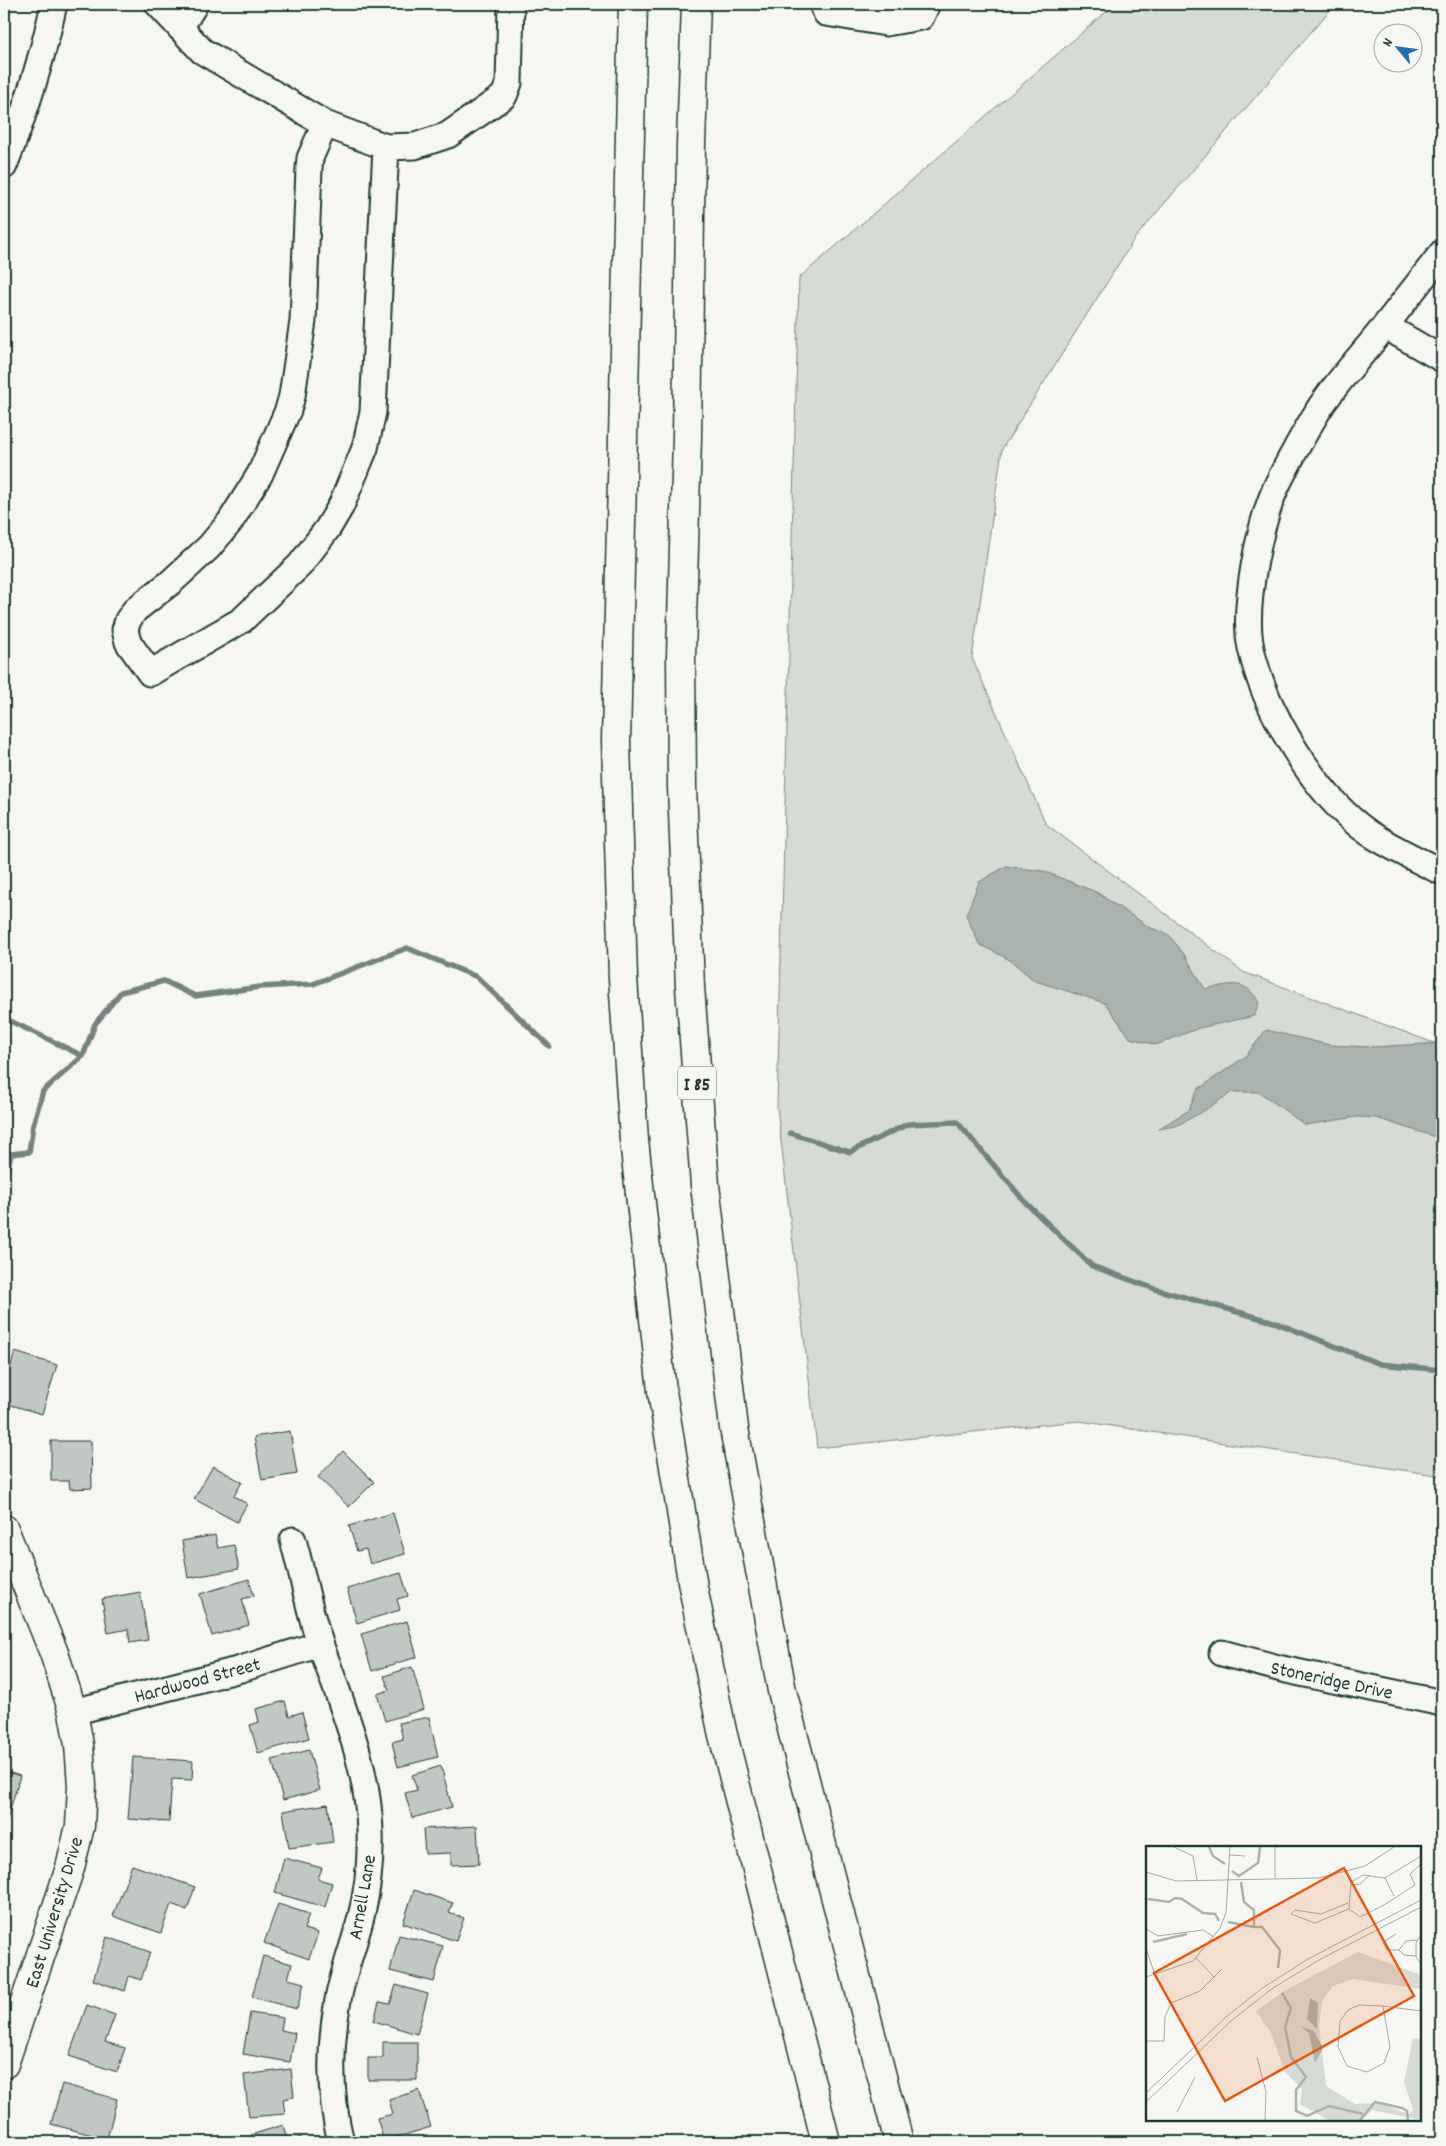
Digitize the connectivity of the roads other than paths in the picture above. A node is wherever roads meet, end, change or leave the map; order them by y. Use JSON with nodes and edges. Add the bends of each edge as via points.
{"nodes":[{"id":1,"x":54,"y":4,"type":"edge"},
{"id":2,"x":158,"y":4,"type":"edge"},
{"id":3,"x":195,"y":4,"type":"edge"},
{"id":4,"x":511,"y":4,"type":"edge"},
{"id":5,"x":633,"y":4,"type":"edge"},
{"id":6,"x":696,"y":4,"type":"edge"},
{"id":7,"x":822,"y":4,"type":"edge"},
{"id":8,"x":927,"y":4,"type":"edge"},
{"id":9,"x":180,"y":28,"type":"junction"},
{"id":10,"x":325,"y":124,"type":"junction"},
{"id":11,"x":386,"y":148,"type":"junction"},
{"id":12,"x":4,"y":166,"type":"edge"},
{"id":13,"x":1442,"y":253,"type":"edge"},
{"id":14,"x":1385,"y":326,"type":"junction"},
{"id":15,"x":1442,"y":359,"type":"edge"},
{"id":16,"x":1442,"y":872,"type":"edge"},
{"id":17,"x":4,"y":1529,"type":"edge"},
{"id":18,"x":294,"y":1540,"type":"dead end"},
{"id":19,"x":320,"y":1644,"type":"junction"},
{"id":20,"x":1222,"y":1653,"type":"dead end"},
{"id":21,"x":1442,"y":1702,"type":"edge"},
{"id":22,"x":73,"y":1712,"type":"junction"},
{"id":23,"x":4,"y":2064,"type":"edge"},
{"id":24,"x":341,"y":2142,"type":"edge"},
{"id":25,"x":826,"y":2142,"type":"edge"},
{"id":26,"x":899,"y":2142,"type":"edge"}],
"edges":[{"from":1,"to":12,"type":"street","via":[[25,112]]},
{"from":2,"to":9,"type":"street"},
{"from":3,"to":9,"type":"street"},
{"from":4,"to":11,"type":"street","via":[[509,83],[504,96],[448,135],[415,146]]},
{"from":5,"to":25,"type":"main road","via":[[616,741],[623,978],[634,1140],[661,1382],[694,1587],[722,1731]]},
{"from":6,"to":26,"type":"main road","number":"I 85","via":[[681,675],[690,987],[705,1185],[734,1428],[782,1691]]},
{"from":7,"to":8,"type":"street","via":[[826,13],[886,23],[921,17]]},
{"from":9,"to":10,"type":"street","via":[[202,51]]},
{"from":10,"to":11,"type":"street"},
{"from":10,"to":11,"type":"street","via":[[310,158],[303,321],[288,410],[260,474],[230,522],[209,547],[172,582],[135,610],[128,620],[125,630],[128,642],[150,673],[242,620],[300,566],[341,506],[365,448],[373,412]]},
{"from":13,"to":14,"type":"street"},
{"from":14,"to":15,"type":"street"},
{"from":14,"to":16,"type":"street","via":[[1320,408],[1278,483],[1264,524],[1248,627],[1264,688],[1282,728],[1308,769],[1336,803],[1368,832]]},
{"from":17,"to":22,"type":"main road","name":"East University Drive","via":[[54,1653]]},
{"from":18,"to":19,"type":"street","name":"Arnell Lane"},
{"from":19,"to":22,"type":"street","name":"Hardwood Street","via":[[241,1669]]},
{"from":19,"to":24,"type":"street","name":"Arnell Lane","via":[[352,1728],[366,1789],[370,1831],[369,1874],[338,1999],[332,2041],[330,2083]]},
{"from":20,"to":21,"type":"street","name":"Stoneridge Drive","via":[[1282,1669]]},
{"from":22,"to":23,"type":"main road","name":"East University Drive","via":[[82,1784],[80,1826],[70,1868]]}]}
